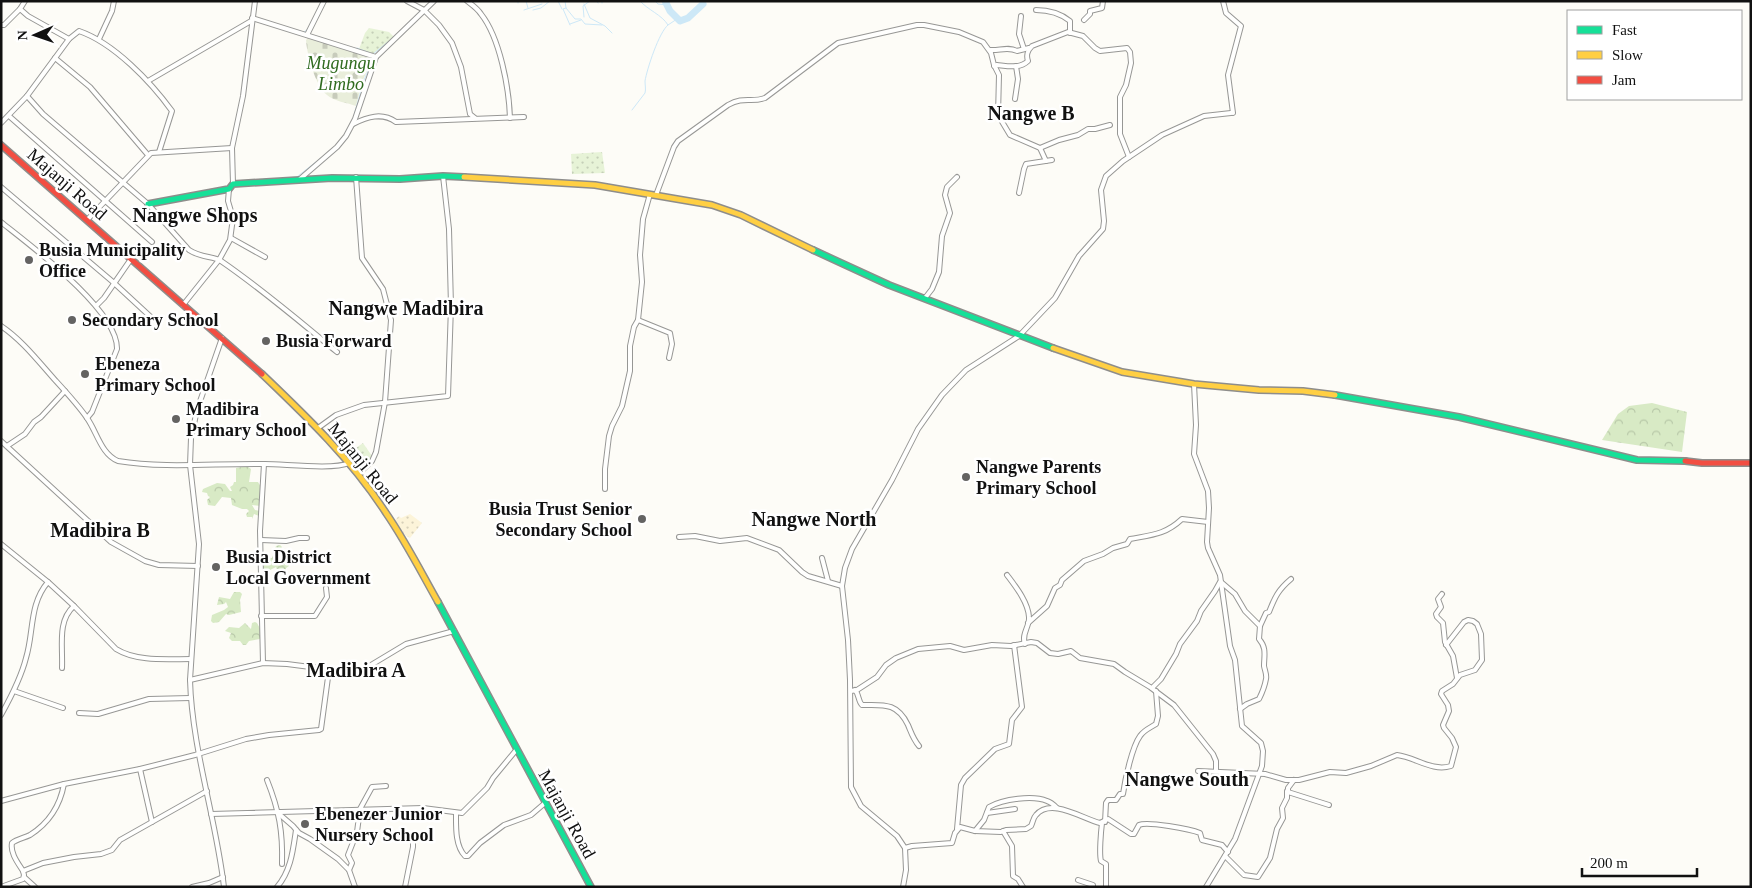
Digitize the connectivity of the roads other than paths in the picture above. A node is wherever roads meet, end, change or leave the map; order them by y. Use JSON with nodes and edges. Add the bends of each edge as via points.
{"nodes":[{"id":1,"x":25,"y":1,"type":"edge"},
{"id":2,"x":114,"y":1,"type":"edge"},
{"id":3,"x":255,"y":1,"type":"edge"},
{"id":4,"x":324,"y":1,"type":"edge"},
{"id":5,"x":407,"y":1,"type":"edge"},
{"id":6,"x":434,"y":1,"type":"edge"},
{"id":7,"x":467,"y":1,"type":"edge"},
{"id":8,"x":1103,"y":1,"type":"edge"},
{"id":9,"x":1223,"y":1,"type":"edge"},
{"id":10,"x":20,"y":9,"type":"junction"},
{"id":11,"x":424,"y":10,"type":"junction"},
{"id":12,"x":1036,"y":10,"type":"dead end"},
{"id":13,"x":1021,"y":16,"type":"dead end"},
{"id":14,"x":252,"y":19,"type":"junction"},
{"id":15,"x":1084,"y":20,"type":"dead end"},
{"id":16,"x":1,"y":26,"type":"edge"},
{"id":17,"x":1070,"y":33,"type":"junction"},
{"id":18,"x":307,"y":35,"type":"junction"},
{"id":19,"x":70,"y":39,"type":"junction"},
{"id":20,"x":99,"y":39,"type":"junction"},
{"id":21,"x":1029,"y":48,"type":"junction"},
{"id":22,"x":1024,"y":49,"type":"junction"},
{"id":23,"x":990,"y":50,"type":"junction"},
{"id":24,"x":376,"y":57,"type":"junction"},
{"id":25,"x":55,"y":58,"type":"junction"},
{"id":26,"x":994,"y":66,"type":"junction"},
{"id":27,"x":1016,"y":66,"type":"junction"},
{"id":28,"x":148,"y":81,"type":"junction"},
{"id":29,"x":27,"y":96,"type":"junction"},
{"id":30,"x":1015,"y":99,"type":"dead end"},
{"id":31,"x":470,"y":114,"type":"junction"},
{"id":32,"x":9,"y":116,"type":"junction"},
{"id":33,"x":524,"y":117,"type":"dead end"},
{"id":34,"x":510,"y":118,"type":"junction"},
{"id":35,"x":465,"y":119,"type":"junction"},
{"id":36,"x":477,"y":119,"type":"junction"},
{"id":37,"x":1,"y":123,"type":"edge"},
{"id":38,"x":353,"y":124,"type":"junction"},
{"id":39,"x":1110,"y":126,"type":"dead end"},
{"id":40,"x":1,"y":145,"type":"edge"},
{"id":41,"x":232,"y":148,"type":"junction"},
{"id":42,"x":1040,"y":148,"type":"junction"},
{"id":43,"x":159,"y":152,"type":"junction"},
{"id":44,"x":148,"y":155,"type":"junction"},
{"id":45,"x":1129,"y":157,"type":"junction"},
{"id":46,"x":1052,"y":160,"type":"dead end"},
{"id":47,"x":1046,"y":161,"type":"junction"},
{"id":48,"x":443,"y":176,"type":"junction"},
{"id":49,"x":356,"y":177,"type":"junction"},
{"id":50,"x":957,"y":177,"type":"dead end"},
{"id":51,"x":300,"y":179,"type":"junction"},
{"id":52,"x":122,"y":181,"type":"junction"},
{"id":53,"x":231,"y":186,"type":"junction"},
{"id":54,"x":1,"y":188,"type":"edge"},
{"id":55,"x":1019,"y":193,"type":"dead end"},
{"id":56,"x":653,"y":194,"type":"junction"},
{"id":57,"x":105,"y":201,"type":"junction"},
{"id":58,"x":148,"y":204,"type":"junction"},
{"id":59,"x":87,"y":220,"type":"junction"},
{"id":60,"x":1,"y":222,"type":"edge"},
{"id":61,"x":231,"y":238,"type":"junction"},
{"id":62,"x":152,"y":242,"type":"dead end"},
{"id":63,"x":265,"y":257,"type":"dead end"},
{"id":64,"x":131,"y":259,"type":"junction"},
{"id":65,"x":219,"y":260,"type":"junction"},
{"id":66,"x":113,"y":282,"type":"junction"},
{"id":67,"x":925,"y":298,"type":"junction"},
{"id":68,"x":96,"y":305,"type":"junction"},
{"id":69,"x":183,"y":305,"type":"junction"},
{"id":70,"x":153,"y":319,"type":"dead end"},
{"id":71,"x":638,"y":320,"type":"junction"},
{"id":72,"x":1,"y":326,"type":"edge"},
{"id":73,"x":1019,"y":336,"type":"junction"},
{"id":74,"x":222,"y":338,"type":"junction"},
{"id":75,"x":337,"y":352,"type":"dead end"},
{"id":76,"x":669,"y":358,"type":"dead end"},
{"id":77,"x":1194,"y":384,"type":"junction"},
{"id":78,"x":65,"y":391,"type":"junction"},
{"id":79,"x":385,"y":402,"type":"junction"},
{"id":80,"x":87,"y":418,"type":"junction"},
{"id":81,"x":318,"y":428,"type":"junction"},
{"id":82,"x":1,"y":441,"type":"edge"},
{"id":83,"x":7,"y":446,"type":"junction"},
{"id":84,"x":349,"y":463,"type":"junction"},
{"id":85,"x":1751,"y":463,"type":"edge"},
{"id":86,"x":264,"y":464,"type":"junction"},
{"id":87,"x":190,"y":465,"type":"junction"},
{"id":88,"x":358,"y":474,"type":"junction"},
{"id":89,"x":605,"y":489,"type":"dead end"},
{"id":90,"x":1208,"y":522,"type":"junction"},
{"id":91,"x":679,"y":537,"type":"dead end"},
{"id":92,"x":308,"y":538,"type":"dead end"},
{"id":93,"x":261,"y":540,"type":"junction"},
{"id":94,"x":1,"y":544,"type":"edge"},
{"id":95,"x":822,"y":558,"type":"dead end"},
{"id":96,"x":198,"y":566,"type":"junction"},
{"id":97,"x":1007,"y":575,"type":"dead end"},
{"id":98,"x":1290,"y":579,"type":"dead end"},
{"id":99,"x":828,"y":581,"type":"junction"},
{"id":100,"x":1221,"y":581,"type":"junction"},
{"id":101,"x":48,"y":582,"type":"junction"},
{"id":102,"x":842,"y":586,"type":"junction"},
{"id":103,"x":326,"y":588,"type":"dead end"},
{"id":104,"x":1442,"y":594,"type":"dead end"},
{"id":105,"x":74,"y":606,"type":"junction"},
{"id":106,"x":261,"y":616,"type":"junction"},
{"id":107,"x":1028,"y":623,"type":"junction"},
{"id":108,"x":1260,"y":626,"type":"junction"},
{"id":109,"x":454,"y":630,"type":"junction"},
{"id":110,"x":1025,"y":644,"type":"junction"},
{"id":111,"x":1014,"y":645,"type":"junction"},
{"id":112,"x":1446,"y":646,"type":"junction"},
{"id":113,"x":191,"y":659,"type":"junction"},
{"id":114,"x":263,"y":663,"type":"junction"},
{"id":115,"x":62,"y":668,"type":"dead end"},
{"id":116,"x":329,"y":670,"type":"junction"},
{"id":117,"x":1457,"y":678,"type":"junction"},
{"id":118,"x":190,"y":680,"type":"junction"},
{"id":119,"x":853,"y":690,"type":"junction"},
{"id":120,"x":1154,"y":690,"type":"junction"},
{"id":121,"x":14,"y":691,"type":"junction"},
{"id":122,"x":190,"y":698,"type":"junction"},
{"id":123,"x":63,"y":708,"type":"dead end"},
{"id":124,"x":1240,"y":710,"type":"junction"},
{"id":125,"x":79,"y":713,"type":"dead end"},
{"id":126,"x":1,"y":715,"type":"edge"},
{"id":127,"x":919,"y":746,"type":"dead end"},
{"id":128,"x":517,"y":749,"type":"junction"},
{"id":129,"x":200,"y":753,"type":"junction"},
{"id":130,"x":140,"y":769,"type":"junction"},
{"id":131,"x":1198,"y":771,"type":"dead end"},
{"id":132,"x":1216,"y":771,"type":"junction"},
{"id":133,"x":1259,"y":775,"type":"junction"},
{"id":134,"x":267,"y":780,"type":"dead end"},
{"id":135,"x":1294,"y":780,"type":"junction"},
{"id":136,"x":64,"y":784,"type":"junction"},
{"id":137,"x":386,"y":786,"type":"dead end"},
{"id":138,"x":207,"y":791,"type":"junction"},
{"id":139,"x":1287,"y":791,"type":"junction"},
{"id":140,"x":1,"y":801,"type":"edge"},
{"id":141,"x":545,"y":803,"type":"junction"},
{"id":142,"x":1329,"y":805,"type":"dead end"},
{"id":143,"x":1057,"y":808,"type":"junction"},
{"id":144,"x":360,"y":809,"type":"junction"},
{"id":145,"x":1015,"y":809,"type":"dead end"},
{"id":146,"x":278,"y":813,"type":"junction"},
{"id":147,"x":456,"y":813,"type":"junction"},
{"id":148,"x":988,"y":813,"type":"junction"},
{"id":149,"x":211,"y":814,"type":"junction"},
{"id":150,"x":152,"y":822,"type":"junction"},
{"id":151,"x":1104,"y":822,"type":"junction"},
{"id":152,"x":957,"y":829,"type":"junction"},
{"id":153,"x":296,"y":830,"type":"junction"},
{"id":154,"x":975,"y":831,"type":"junction"},
{"id":155,"x":1003,"y":831,"type":"junction"},
{"id":156,"x":413,"y":834,"type":"dead end"},
{"id":157,"x":905,"y":848,"type":"junction"},
{"id":158,"x":1227,"y":854,"type":"junction"},
{"id":159,"x":282,"y":864,"type":"dead end"},
{"id":160,"x":349,"y":870,"type":"junction"},
{"id":161,"x":23,"y":872,"type":"junction"},
{"id":162,"x":24,"y":877,"type":"junction"},
{"id":163,"x":223,"y":877,"type":"junction"},
{"id":164,"x":1078,"y":880,"type":"dead end"},
{"id":165,"x":1,"y":886,"type":"edge"},
{"id":166,"x":35,"y":887,"type":"edge"},
{"id":167,"x":192,"y":887,"type":"edge"},
{"id":168,"x":224,"y":887,"type":"edge"},
{"id":169,"x":277,"y":887,"type":"edge"},
{"id":170,"x":355,"y":887,"type":"edge"},
{"id":171,"x":405,"y":887,"type":"edge"},
{"id":172,"x":592,"y":887,"type":"edge"},
{"id":173,"x":903,"y":887,"type":"edge"},
{"id":174,"x":1023,"y":887,"type":"edge"},
{"id":175,"x":1093,"y":887,"type":"edge"},
{"id":176,"x":1106,"y":887,"type":"edge"},
{"id":177,"x":1206,"y":887,"type":"edge"}],
"edges":[{"from":1,"to":10,"type":"street"},
{"from":2,"to":20,"type":"street"},
{"from":3,"to":14,"type":"street"},
{"from":4,"to":18,"type":"street"},
{"from":5,"to":11,"type":"street"},
{"from":6,"to":11,"type":"street"},
{"from":7,"to":34,"type":"street","via":[[482,14],[500,54]]},
{"from":8,"to":15,"type":"street","via":[[1102,8],[1090,11]]},
{"from":9,"to":45,"type":"street","via":[[1226,13],[1241,26],[1228,74],[1232,113],[1196,119]]},
{"from":10,"to":16,"type":"street"},
{"from":10,"to":19,"type":"street"},
{"from":11,"to":24,"type":"street"},
{"from":11,"to":31,"type":"street","via":[[452,43],[461,67]]},
{"from":12,"to":17,"type":"street","via":[[1049,10],[1065,17],[1070,21]]},
{"from":13,"to":22,"type":"street","via":[[1019,34]]},
{"from":14,"to":18,"type":"street"},
{"from":14,"to":28,"type":"street"},
{"from":14,"to":41,"type":"street","via":[[243,96]]},
{"from":17,"to":21,"type":"street"},
{"from":17,"to":45,"type":"street","via":[[1083,36],[1100,51],[1127,48],[1130,52],[1131,63],[1120,97],[1120,134]]},
{"from":18,"to":24,"type":"street"},
{"from":19,"to":20,"type":"street","via":[[79,31]]},
{"from":19,"to":25,"type":"street"},
{"from":20,"to":28,"type":"street"},
{"from":21,"to":22,"type":"street"},
{"from":21,"to":27,"type":"street","via":[[1026,64]]},
{"from":22,"to":23,"type":"street"},
{"from":23,"to":26,"type":"street"},
{"from":23,"to":56,"type":"street","via":[[983,42],[968,35],[924,25],[838,43],[765,98],[736,100],[689,131],[674,147]]},
{"from":24,"to":38,"type":"street"},
{"from":25,"to":29,"type":"street"},
{"from":25,"to":44,"type":"street","via":[[90,87]]},
{"from":26,"to":27,"type":"street"},
{"from":26,"to":42,"type":"street","via":[[999,75],[998,115],[1010,135]]},
{"from":27,"to":30,"type":"street"},
{"from":28,"to":43,"type":"street","via":[[172,111]]},
{"from":29,"to":32,"type":"street"},
{"from":29,"to":52,"type":"street","via":[[43,114]]},
{"from":31,"to":35,"type":"street"},
{"from":31,"to":36,"type":"street"},
{"from":32,"to":37,"type":"street"},
{"from":32,"to":57,"type":"street"},
{"from":33,"to":34,"type":"street"},
{"from":34,"to":36,"type":"street"},
{"from":35,"to":36,"type":"street"},
{"from":35,"to":38,"type":"street","via":[[396,122],[387,116],[378,116]]},
{"from":38,"to":51,"type":"street","via":[[337,147]]},
{"from":39,"to":42,"type":"street","via":[[1088,129]]},
{"from":40,"to":59,"type":"street","name":"Majanji Road"},
{"from":41,"to":43,"type":"street"},
{"from":41,"to":53,"type":"street"},
{"from":42,"to":47,"type":"street"},
{"from":43,"to":44,"type":"street"},
{"from":44,"to":52,"type":"street"},
{"from":45,"to":73,"type":"street","via":[[1104,181],[1101,190],[1103,229],[1079,256],[1055,298]]},
{"from":46,"to":47,"type":"street"},
{"from":47,"to":55,"type":"street","via":[[1026,164]]},
{"from":48,"to":49,"type":"street","via":[[400,179]]},
{"from":48,"to":56,"type":"street","via":[[595,185]]},
{"from":48,"to":79,"type":"street","via":[[449,229],[451,300],[448,396]]},
{"from":49,"to":51,"type":"street"},
{"from":49,"to":79,"type":"street","via":[[362,258],[383,289],[391,320]]},
{"from":50,"to":67,"type":"street","via":[[947,187],[945,195],[950,213],[942,236],[939,272]]},
{"from":51,"to":53,"type":"street"},
{"from":52,"to":57,"type":"street"},
{"from":52,"to":58,"type":"street"},
{"from":53,"to":58,"type":"street"},
{"from":53,"to":61,"type":"street","via":[[228,201],[233,218]]},
{"from":54,"to":66,"type":"street"},
{"from":56,"to":67,"type":"street","via":[[712,205],[734,213],[847,267]]},
{"from":56,"to":71,"type":"street","via":[[643,219]]},
{"from":57,"to":59,"type":"street"},
{"from":57,"to":62,"type":"street"},
{"from":58,"to":65,"type":"street","via":[[189,250]]},
{"from":59,"to":64,"type":"street","name":"Majanji Road"},
{"from":60,"to":68,"type":"street"},
{"from":61,"to":63,"type":"street"},
{"from":61,"to":65,"type":"street"},
{"from":64,"to":66,"type":"street"},
{"from":64,"to":69,"type":"street","name":"Majanji Road"},
{"from":65,"to":69,"type":"street"},
{"from":65,"to":75,"type":"street"},
{"from":66,"to":68,"type":"street"},
{"from":66,"to":70,"type":"street"},
{"from":67,"to":73,"type":"street"},
{"from":68,"to":80,"type":"street","via":[[114,332],[118,349]]},
{"from":69,"to":74,"type":"street","name":"Majanji Road"},
{"from":71,"to":76,"type":"street","via":[[670,333]]},
{"from":71,"to":89,"type":"street","via":[[632,334],[628,383],[609,436]]},
{"from":72,"to":78,"type":"street","via":[[32,353]]},
{"from":73,"to":77,"type":"street","via":[[1111,369]]},
{"from":73,"to":102,"type":"street","via":[[966,370],[937,402],[918,429],[852,549]]},
{"from":74,"to":81,"type":"street","name":"Majanji Road"},
{"from":74,"to":87,"type":"street","via":[[194,422]]},
{"from":77,"to":85,"type":"street","via":[[1303,391],[1401,406],[1637,460]]},
{"from":77,"to":90,"type":"street","via":[[1194,454],[1208,491]]},
{"from":78,"to":80,"type":"street"},
{"from":78,"to":83,"type":"street","via":[[25,434]]},
{"from":79,"to":81,"type":"street","via":[[350,409]]},
{"from":79,"to":88,"type":"street","via":[[376,452],[372,461]]},
{"from":80,"to":87,"type":"street","via":[[113,459]]},
{"from":81,"to":84,"type":"street","name":"Majanji Road"},
{"from":82,"to":83,"type":"street"},
{"from":83,"to":96,"type":"street","via":[[111,542],[145,561],[170,566]]},
{"from":84,"to":86,"type":"street","via":[[336,466]]},
{"from":84,"to":88,"type":"street","name":"Majanji Road"},
{"from":86,"to":87,"type":"street"},
{"from":86,"to":93,"type":"street"},
{"from":87,"to":96,"type":"street","via":[[198,522]]},
{"from":88,"to":109,"type":"street","name":"Majanji Road","via":[[409,549]]},
{"from":90,"to":100,"type":"street","via":[[1208,548]]},
{"from":90,"to":107,"type":"street","via":[[1182,519],[1170,530],[1130,539],[1128,544],[1084,561],[1062,580],[1047,606]]},
{"from":91,"to":99,"type":"street","via":[[695,536],[720,541],[746,538],[779,550],[808,576]]},
{"from":92,"to":93,"type":"street"},
{"from":93,"to":106,"type":"street"},
{"from":94,"to":101,"type":"street"},
{"from":95,"to":99,"type":"street"},
{"from":96,"to":113,"type":"street"},
{"from":97,"to":107,"type":"street","via":[[1019,591]]},
{"from":98,"to":108,"type":"street","via":[[1273,598],[1273,604]]},
{"from":99,"to":102,"type":"street"},
{"from":100,"to":108,"type":"street"},
{"from":100,"to":120,"type":"street"},
{"from":100,"to":124,"type":"street"},
{"from":101,"to":105,"type":"street"},
{"from":101,"to":121,"type":"street","via":[[33,610],[26,660]]},
{"from":102,"to":119,"type":"street"},
{"from":103,"to":106,"type":"street","via":[[326,597],[315,616]]},
{"from":104,"to":112,"type":"street","via":[[1438,599],[1441,607],[1436,614],[1443,623]]},
{"from":105,"to":113,"type":"street","via":[[122,653],[143,658]]},
{"from":105,"to":115,"type":"street","via":[[64,621]]},
{"from":106,"to":114,"type":"street"},
{"from":107,"to":110,"type":"street"},
{"from":108,"to":124,"type":"street","via":[[1259,639],[1263,644],[1267,677],[1259,699]]},
{"from":109,"to":116,"type":"street","via":[[406,644],[366,668],[349,672]]},
{"from":109,"to":128,"type":"street","name":"Majanji Road"},
{"from":110,"to":111,"type":"street"},
{"from":110,"to":120,"type":"street","via":[[1037,643],[1050,653],[1071,652],[1080,658],[1114,664]]},
{"from":111,"to":119,"type":"street","via":[[964,650],[950,646],[918,649],[896,658],[878,677]]},
{"from":111,"to":152,"type":"street","via":[[1022,707],[1012,720],[1009,744],[995,749],[964,778]]},
{"from":112,"to":117,"type":"street","via":[[1453,656]]},
{"from":112,"to":117,"type":"street","via":[[1464,622],[1468,620],[1477,624],[1481,634],[1482,660],[1475,670]]},
{"from":113,"to":118,"type":"street"},
{"from":114,"to":116,"type":"street"},
{"from":114,"to":118,"type":"street"},
{"from":116,"to":129,"type":"street","via":[[321,729],[246,739]]},
{"from":117,"to":135,"type":"street","via":[[1442,691],[1449,711],[1443,725],[1456,747],[1451,766],[1434,766],[1397,755],[1346,773],[1330,772]]},
{"from":118,"to":122,"type":"street"},
{"from":119,"to":127,"type":"street","via":[[858,693],[862,705],[896,709]]},
{"from":119,"to":157,"type":"street","via":[[851,787],[861,806],[897,836]]},
{"from":120,"to":132,"type":"street","via":[[1174,705],[1213,754]]},
{"from":120,"to":151,"type":"street","via":[[1156,724],[1139,736],[1123,794],[1106,802]]},
{"from":121,"to":123,"type":"street"},
{"from":121,"to":126,"type":"street"},
{"from":122,"to":125,"type":"street","via":[[149,699],[98,714]]},
{"from":122,"to":129,"type":"street"},
{"from":124,"to":133,"type":"street","via":[[1242,726],[1263,747]]},
{"from":128,"to":141,"type":"street","name":"Majanji Road"},
{"from":128,"to":147,"type":"street","via":[[477,799],[462,813]]},
{"from":129,"to":130,"type":"street"},
{"from":129,"to":138,"type":"street"},
{"from":130,"to":136,"type":"street"},
{"from":130,"to":150,"type":"street"},
{"from":131,"to":132,"type":"street"},
{"from":132,"to":133,"type":"street"},
{"from":133,"to":135,"type":"street"},
{"from":133,"to":158,"type":"street"},
{"from":134,"to":146,"type":"street"},
{"from":135,"to":139,"type":"street"},
{"from":136,"to":140,"type":"street"},
{"from":136,"to":161,"type":"street","via":[[59,804],[52,814],[34,832],[12,844],[12,852]]},
{"from":137,"to":144,"type":"street","via":[[372,787]]},
{"from":138,"to":149,"type":"street"},
{"from":138,"to":150,"type":"street"},
{"from":139,"to":142,"type":"street"},
{"from":139,"to":158,"type":"street","via":[[1283,818],[1270,858],[1258,877],[1244,875]]},
{"from":141,"to":147,"type":"street","via":[[531,814],[504,825],[468,856],[461,852],[458,844]]},
{"from":141,"to":172,"type":"street","name":"Majanji Road"},
{"from":143,"to":148,"type":"street","via":[[1049,801],[1030,798],[992,805]]},
{"from":143,"to":151,"type":"street"},
{"from":143,"to":155,"type":"street","via":[[1041,810],[1034,816],[1030,828]]},
{"from":144,"to":146,"type":"street"},
{"from":144,"to":147,"type":"street","via":[[423,808]]},
{"from":144,"to":160,"type":"street","via":[[357,832],[348,855],[352,863]]},
{"from":145,"to":148,"type":"street"},
{"from":146,"to":149,"type":"street"},
{"from":146,"to":153,"type":"street"},
{"from":146,"to":159,"type":"street","via":[[283,839]]},
{"from":148,"to":154,"type":"street"},
{"from":149,"to":163,"type":"street"},
{"from":150,"to":161,"type":"street","via":[[120,840],[112,850],[43,863]]},
{"from":151,"to":158,"type":"street","via":[[1108,819],[1131,834],[1147,822],[1190,830],[1200,834],[1202,840],[1222,846]]},
{"from":151,"to":176,"type":"street","via":[[1100,856],[1106,864]]},
{"from":152,"to":154,"type":"street"},
{"from":152,"to":157,"type":"street","via":[[952,843]]},
{"from":153,"to":160,"type":"street"},
{"from":153,"to":169,"type":"street","via":[[290,864]]},
{"from":154,"to":155,"type":"street"},
{"from":155,"to":174,"type":"street","via":[[1012,846],[1013,876]]},
{"from":156,"to":171,"type":"street"},
{"from":157,"to":173,"type":"street"},
{"from":158,"to":177,"type":"street"},
{"from":160,"to":170,"type":"street"},
{"from":161,"to":162,"type":"street"},
{"from":162,"to":165,"type":"street"},
{"from":162,"to":166,"type":"street"},
{"from":163,"to":167,"type":"street"},
{"from":163,"to":168,"type":"street"},
{"from":164,"to":175,"type":"street"}]}
